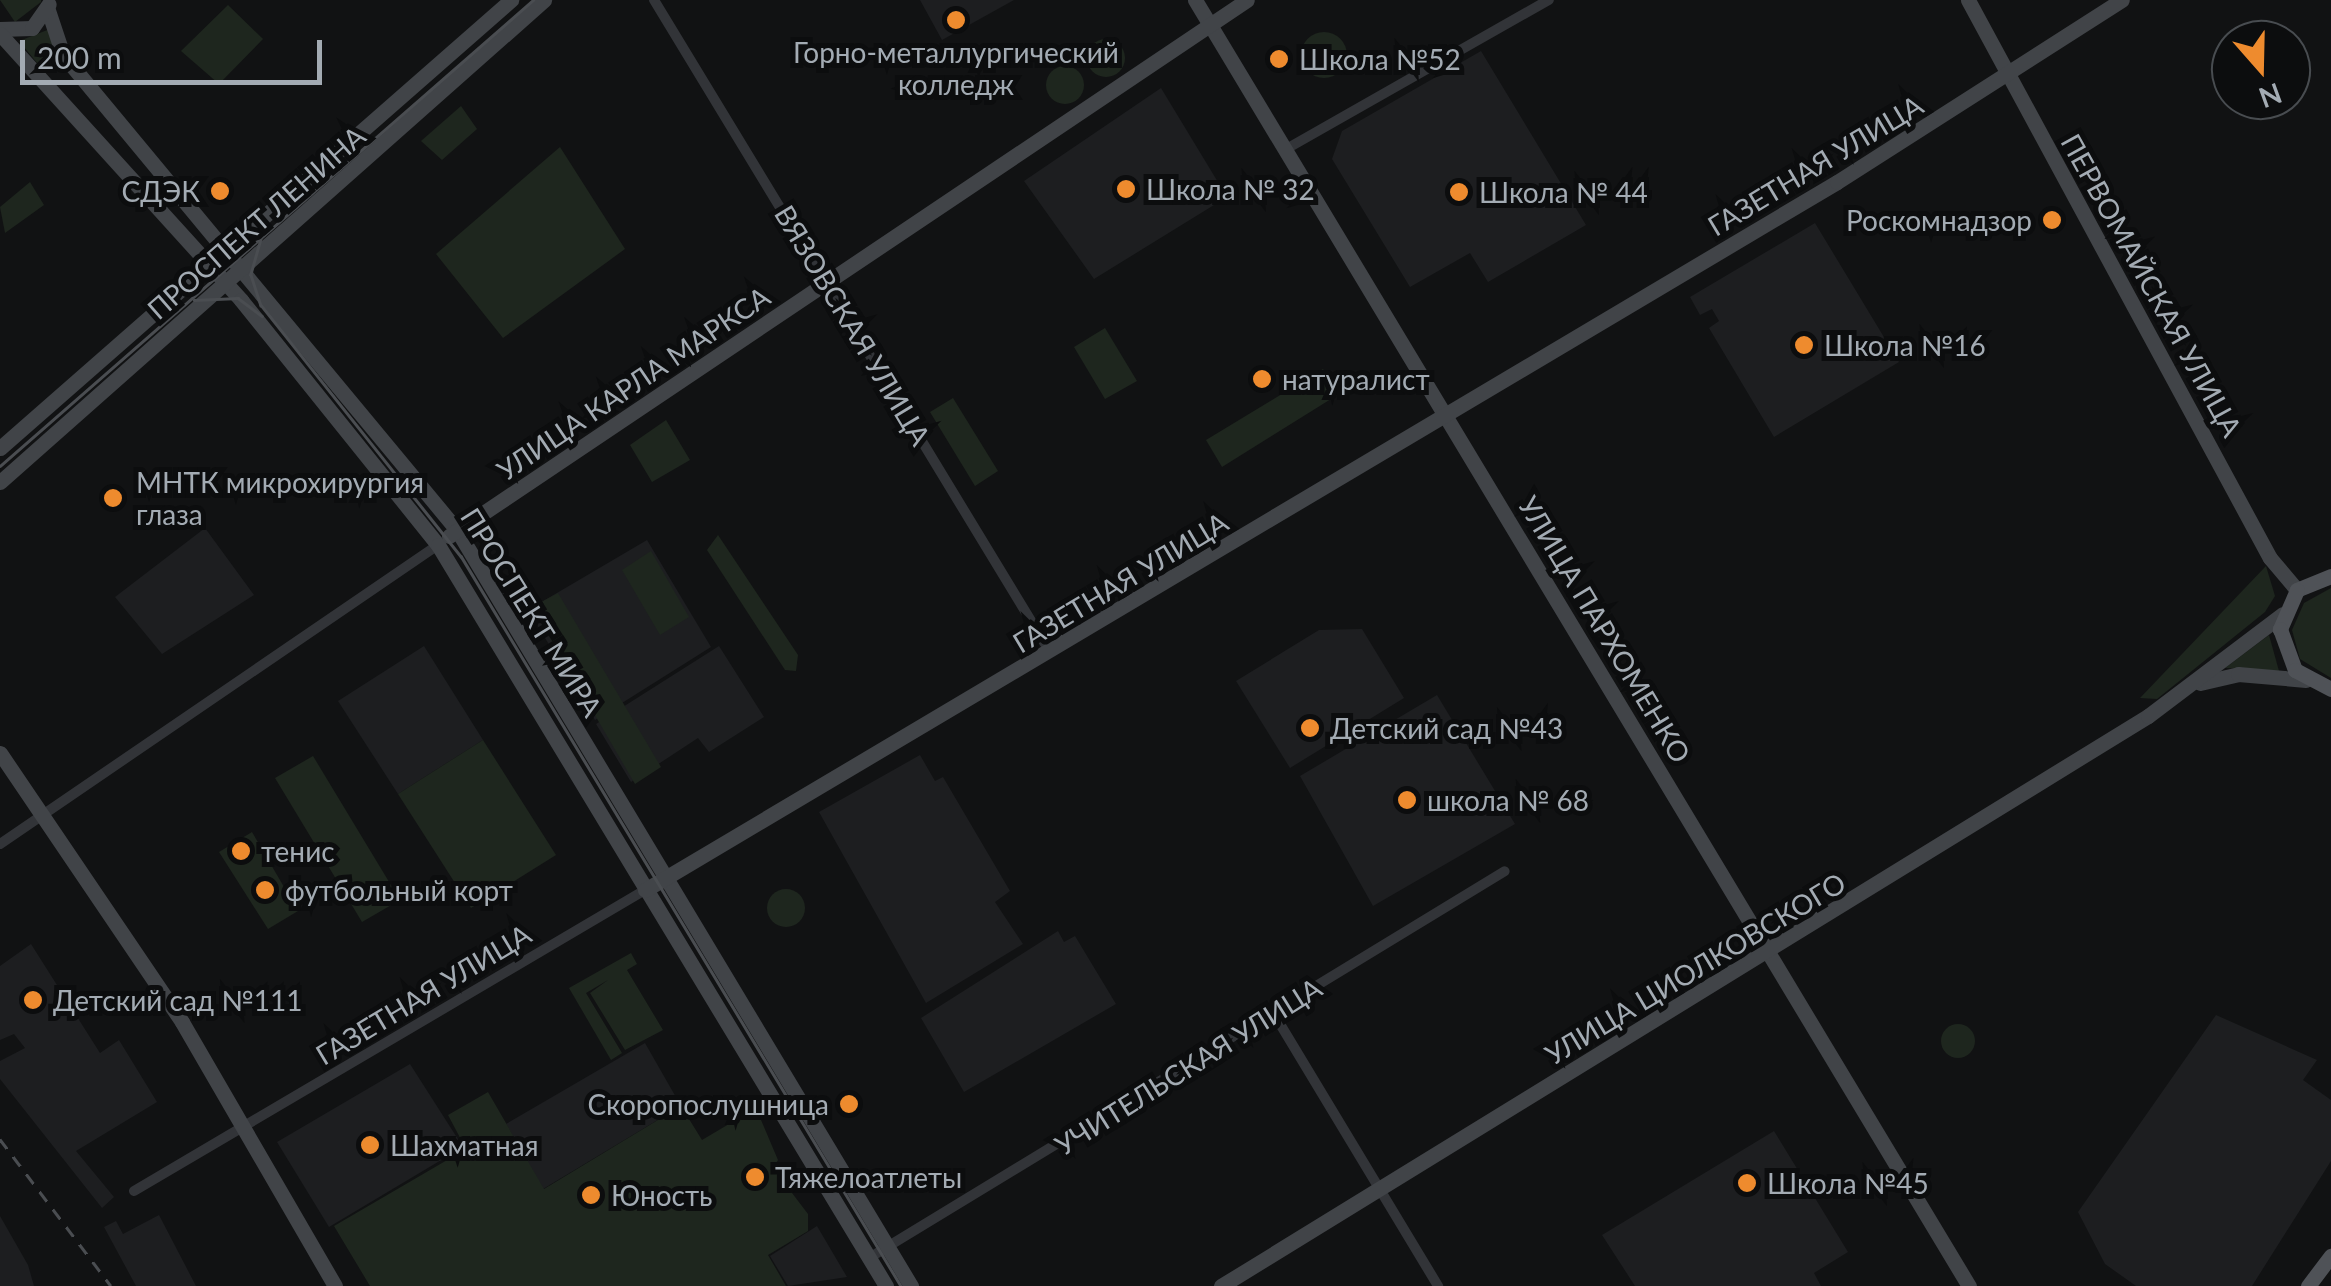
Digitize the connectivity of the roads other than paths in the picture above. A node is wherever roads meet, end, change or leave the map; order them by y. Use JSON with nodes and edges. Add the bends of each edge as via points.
{"nodes":[{"id":1,"x":512,"y":0,"type":"edge"},
{"id":2,"x":544,"y":0,"type":"edge"},
{"id":3,"x":654,"y":0,"type":"edge"},
{"id":4,"x":1195,"y":0,"type":"edge"},
{"id":5,"x":1247,"y":0,"type":"edge"},
{"id":6,"x":1549,"y":0,"type":"edge"},
{"id":7,"x":1968,"y":0,"type":"edge"},
{"id":8,"x":2122,"y":0,"type":"edge"},
{"id":9,"x":48,"y":5,"type":"edge"},
{"id":10,"x":1211,"y":26,"type":"junction"},
{"id":11,"x":0,"y":31,"type":"edge"},
{"id":12,"x":2010,"y":75,"type":"junction"},
{"id":13,"x":1288,"y":148,"type":"junction"},
{"id":14,"x":225,"y":244,"type":"junction"},
{"id":15,"x":204,"y":263,"type":"junction"},
{"id":16,"x":244,"y":265,"type":"junction"},
{"id":17,"x":224,"y":283,"type":"junction"},
{"id":18,"x":828,"y":284,"type":"junction"},
{"id":19,"x":1449,"y":414,"type":"junction"},
{"id":20,"x":0,"y":448,"type":"edge"},
{"id":21,"x":0,"y":482,"type":"edge"},
{"id":22,"x":457,"y":530,"type":"junction"},
{"id":23,"x":438,"y":544,"type":"junction"},
{"id":24,"x":2328,"y":573,"type":"edge"},
{"id":25,"x":2298,"y":590,"type":"junction"},
{"id":26,"x":2283,"y":614,"type":"junction"},
{"id":27,"x":1050,"y":652,"type":"junction"},
{"id":28,"x":2306,"y":680,"type":"junction"},
{"id":29,"x":2192,"y":686,"type":"junction"},
{"id":30,"x":2328,"y":689,"type":"edge"},
{"id":31,"x":0,"y":753,"type":"edge"},
{"id":32,"x":43,"y":814,"type":"junction"},
{"id":33,"x":0,"y":844,"type":"edge"},
{"id":34,"x":1506,"y":871,"type":"dead end"},
{"id":35,"x":666,"y":878,"type":"junction"},
{"id":36,"x":645,"y":890,"type":"junction"},
{"id":37,"x":1772,"y":951,"type":"junction"},
{"id":38,"x":1274,"y":1014,"type":"junction"},
{"id":39,"x":244,"y":1128,"type":"junction"},
{"id":40,"x":1379,"y":1188,"type":"junction"},
{"id":41,"x":134,"y":1190,"type":"dead end"},
{"id":42,"x":888,"y":1247,"type":"junction"},
{"id":43,"x":2331,"y":1256,"type":"edge"},
{"id":44,"x":869,"y":1258,"type":"junction"},
{"id":45,"x":335,"y":1286,"type":"edge"},
{"id":46,"x":886,"y":1286,"type":"edge"},
{"id":47,"x":911,"y":1286,"type":"edge"},
{"id":48,"x":1221,"y":1286,"type":"edge"},
{"id":49,"x":1438,"y":1286,"type":"edge"},
{"id":50,"x":1970,"y":1286,"type":"edge"},
{"id":51,"x":2308,"y":1286,"type":"edge"}],
"edges":[{"from":1,"to":14,"type":"main road","name":"ПРОСПЕКТ ЛЕНИНА"},
{"from":2,"to":16,"type":"main road","name":"ПРОСПЕКТ ЛЕНИНА"},
{"from":3,"to":18,"type":"street","name":"ВЯЗОВСКАЯ УЛИЦА"},
{"from":4,"to":10,"type":"main road","name":"УЛИЦА ПАРХОМЕНКО"},
{"from":5,"to":10,"type":"main road","name":"УЛИЦА КАРЛА МАРКСА"},
{"from":6,"to":13,"type":"street"},
{"from":7,"to":12,"type":"main road","name":"ПЕРВОМАЙСКАЯ УЛИЦА"},
{"from":8,"to":12,"type":"main road","name":"ГАЗЕТНАЯ УЛИЦА"},
{"from":9,"to":11,"type":"main road","via":[[32,28]]},
{"from":9,"to":14,"type":"main road","name":"ПРОСПЕКТ МИРА","via":[[63,56]]},
{"from":10,"to":13,"type":"main road","name":"УЛИЦА ПАРХОМЕНКО"},
{"from":10,"to":18,"type":"main road","name":"УЛИЦА КАРЛА МАРКСА"},
{"from":11,"to":15,"type":"main road","name":"ПРОСПЕКТ МИРА"},
{"from":12,"to":19,"type":"main road","name":"ГАЗЕТНАЯ УЛИЦА"},
{"from":12,"to":25,"type":"main road","name":"ПЕРВОМАЙСКАЯ УЛИЦА","via":[[2270,558]]},
{"from":13,"to":19,"type":"main road","name":"УЛИЦА ПАРХОМЕНКО"},
{"from":14,"to":15,"type":"main road","name":"ПРОСПЕКТ ЛЕНИНА"},
{"from":14,"to":16,"type":"main road","name":"ПРОСПЕКТ МИРА"},
{"from":15,"to":17,"type":"main road","name":"ПРОСПЕКТ МИРА"},
{"from":15,"to":20,"type":"main road","name":"ПРОСПЕКТ ЛЕНИНА"},
{"from":16,"to":17,"type":"main road","name":"ПРОСПЕКТ ЛЕНИНА"},
{"from":16,"to":22,"type":"main road","name":"ПРОСПЕКТ МИРА"},
{"from":17,"to":21,"type":"main road","name":"ПРОСПЕКТ ЛЕНИНА"},
{"from":17,"to":23,"type":"main road","name":"ПРОСПЕКТ МИРА"},
{"from":18,"to":22,"type":"main road","name":"УЛИЦА КАРЛА МАРКСА"},
{"from":18,"to":27,"type":"street","name":"ВЯЗОВСКАЯ УЛИЦА"},
{"from":19,"to":27,"type":"main road","name":"ГАЗЕТНАЯ УЛИЦА"},
{"from":19,"to":37,"type":"main road","name":"УЛИЦА ПАРХОМЕНКО"},
{"from":22,"to":23,"type":"main road","name":"УЛИЦА КАРЛА МАРКСА"},
{"from":22,"to":35,"type":"main road","name":"ПРОСПЕКТ МИРА"},
{"from":23,"to":32,"type":"street","name":"УЛИЦА КАРЛА МАРКСА"},
{"from":23,"to":36,"type":"main road","name":"ПРОСПЕКТ МИРА"},
{"from":24,"to":25,"type":"main road"},
{"from":25,"to":26,"type":"main road"},
{"from":26,"to":28,"type":"main road","via":[[2281,644]]},
{"from":26,"to":29,"type":"main road","name":"УЛИЦА ЦИОЛКОВСКОГО"},
{"from":27,"to":35,"type":"main road","name":"ГАЗЕТНАЯ УЛИЦА"},
{"from":28,"to":29,"type":"main road","name":"УЛИЦА ЦИОЛКОВСКОГО","via":[[2238,674]]},
{"from":28,"to":30,"type":"main road"},
{"from":29,"to":37,"type":"main road","name":"УЛИЦА ЦИОЛКОВСКОГО"},
{"from":31,"to":32,"type":"main road"},
{"from":32,"to":33,"type":"street","name":"УЛИЦА КАРЛА МАРКСА"},
{"from":32,"to":39,"type":"main road"},
{"from":34,"to":38,"type":"street","name":"УЧИТЕЛЬСКАЯ УЛИЦА"},
{"from":35,"to":36,"type":"main road","name":"ГАЗЕТНАЯ УЛИЦА"},
{"from":35,"to":42,"type":"main road","name":"ПРОСПЕКТ МИРА"},
{"from":36,"to":39,"type":"street","name":"ГАЗЕТНАЯ УЛИЦА"},
{"from":36,"to":44,"type":"main road","name":"ПРОСПЕКТ МИРА"},
{"from":37,"to":40,"type":"main road","name":"УЛИЦА ЦИОЛКОВСКОГО"},
{"from":37,"to":50,"type":"main road","name":"УЛИЦА ПАРХОМЕНКО"},
{"from":38,"to":40,"type":"street"},
{"from":38,"to":42,"type":"street","name":"УЧИТЕЛЬСКАЯ УЛИЦА"},
{"from":39,"to":41,"type":"street","name":"ГАЗЕТНАЯ УЛИЦА"},
{"from":39,"to":45,"type":"main road"},
{"from":40,"to":48,"type":"main road","name":"УЛИЦА ЦИОЛКОВСКОГО"},
{"from":40,"to":49,"type":"street"},
{"from":42,"to":44,"type":"street","name":"УЧИТЕЛЬСКАЯ УЛИЦА"},
{"from":42,"to":47,"type":"main road","name":"ПРОСПЕКТ МИРА"},
{"from":43,"to":51,"type":"main road"},
{"from":44,"to":46,"type":"main road","name":"ПРОСПЕКТ МИРА"}]}
